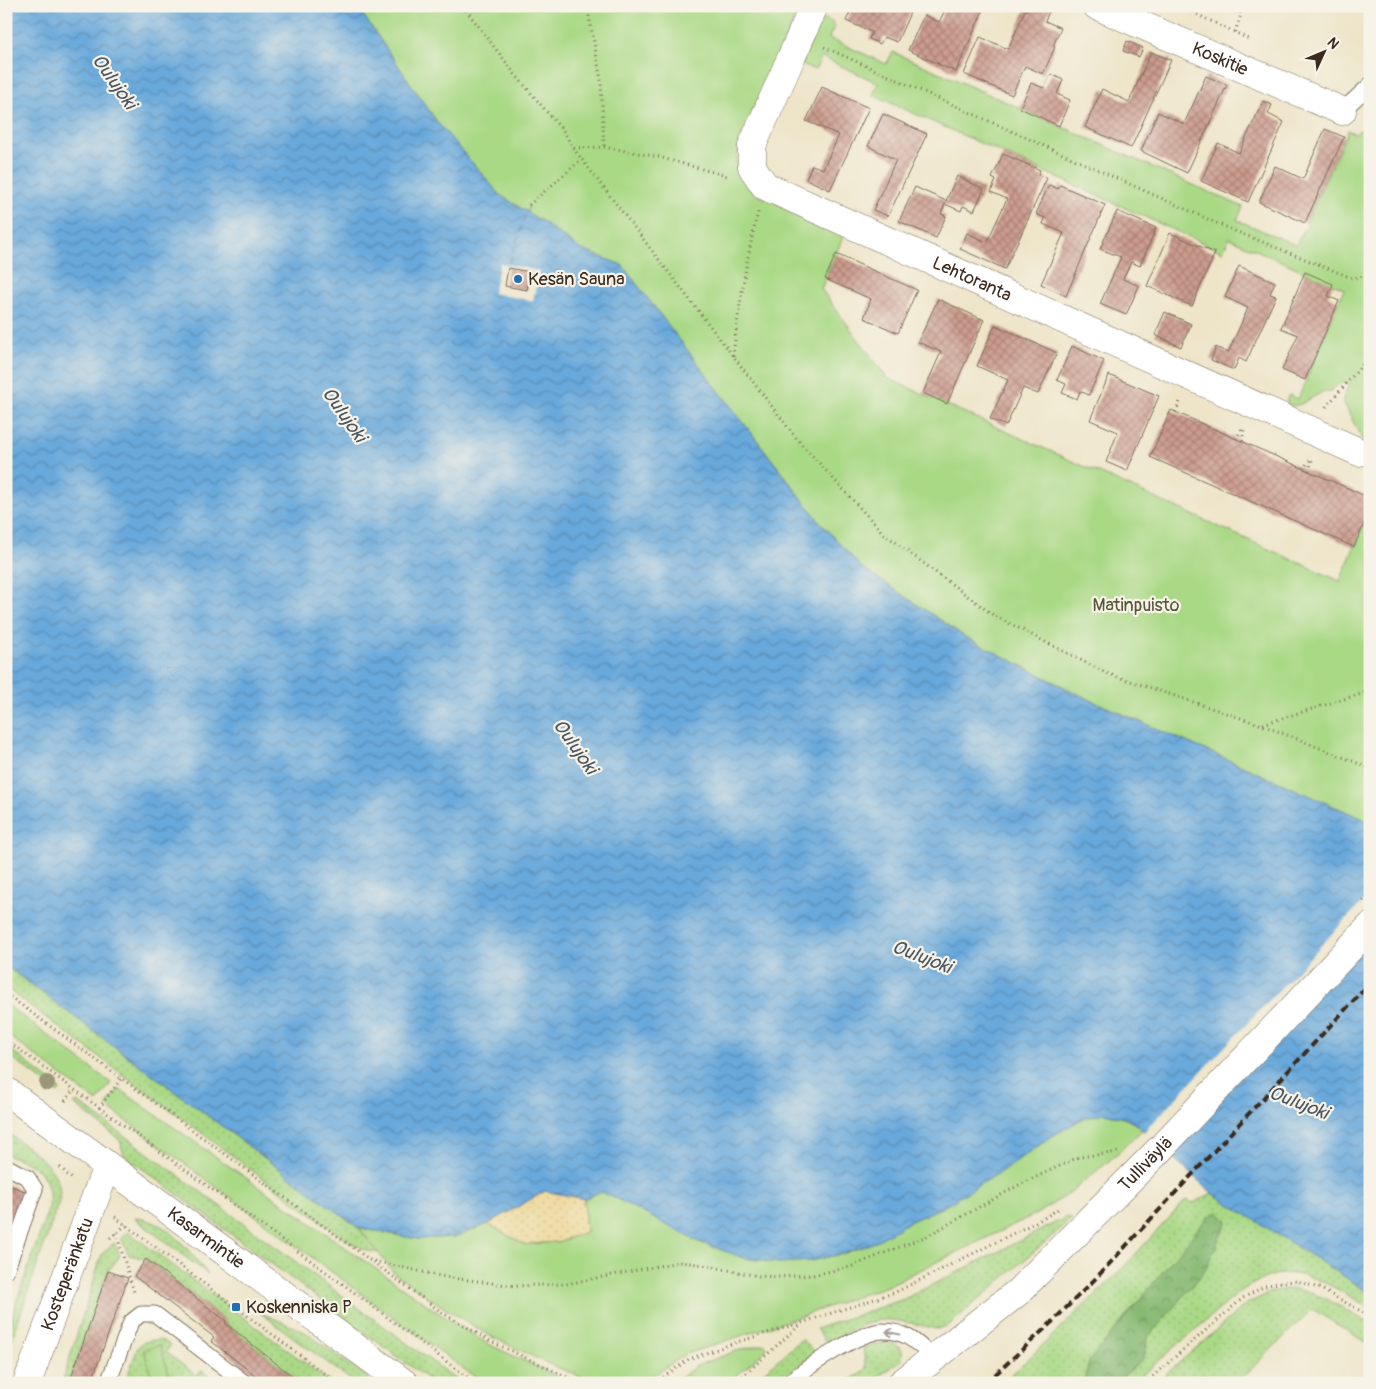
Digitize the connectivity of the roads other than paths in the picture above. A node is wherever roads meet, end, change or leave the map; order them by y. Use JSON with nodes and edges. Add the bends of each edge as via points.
{"nodes":[{"id":1,"x":814,"y":6,"type":"edge"},
{"id":2,"x":1098,"y":6,"type":"edge"},
{"id":3,"x":1370,"y":85,"type":"edge"},
{"id":4,"x":1342,"y":111,"type":"joint"},
{"id":5,"x":1359,"y":452,"type":"dead end"},
{"id":6,"x":1370,"y":927,"type":"edge"},
{"id":7,"x":6,"y":1091,"type":"edge"},
{"id":8,"x":6,"y":1166,"type":"edge"},
{"id":9,"x":107,"y":1166,"type":"junction"},
{"id":10,"x":6,"y":1271,"type":"edge"},
{"id":11,"x":934,"y":1358,"type":"junction"},
{"id":12,"x":27,"y":1383,"type":"edge"},
{"id":13,"x":108,"y":1383,"type":"edge"},
{"id":14,"x":246,"y":1383,"type":"edge"},
{"id":15,"x":404,"y":1383,"type":"edge"},
{"id":16,"x":789,"y":1383,"type":"edge"},
{"id":17,"x":902,"y":1383,"type":"edge"}],
"edges":[{"from":1,"to":5,"type":"street","name":"Lehtoranta","via":[[752,146],[752,167],[765,186]]},
{"from":2,"to":4,"type":"street","name":"Koskitie"},
{"from":3,"to":4,"type":"lane"},
{"from":6,"to":11,"type":"street","name":"Tulliväylä","via":[[1159,1150],[1018,1292]]},
{"from":7,"to":9,"type":"street","name":"Kasarmintie"},
{"from":8,"to":10,"type":"lane","via":[[28,1178],[35,1189]]},
{"from":9,"to":12,"type":"street","name":"Kosteperänkatu"},
{"from":9,"to":15,"type":"street","name":"Kasarmintie"},
{"from":11,"to":16,"type":"lane","one_way":true,"via":[[914,1339],[883,1331],[868,1334],[830,1354]]},
{"from":11,"to":17,"type":"street","name":"Tulliväylä"},
{"from":13,"to":14,"type":"lane","via":[[130,1322],[141,1314],[156,1314]]}]}
